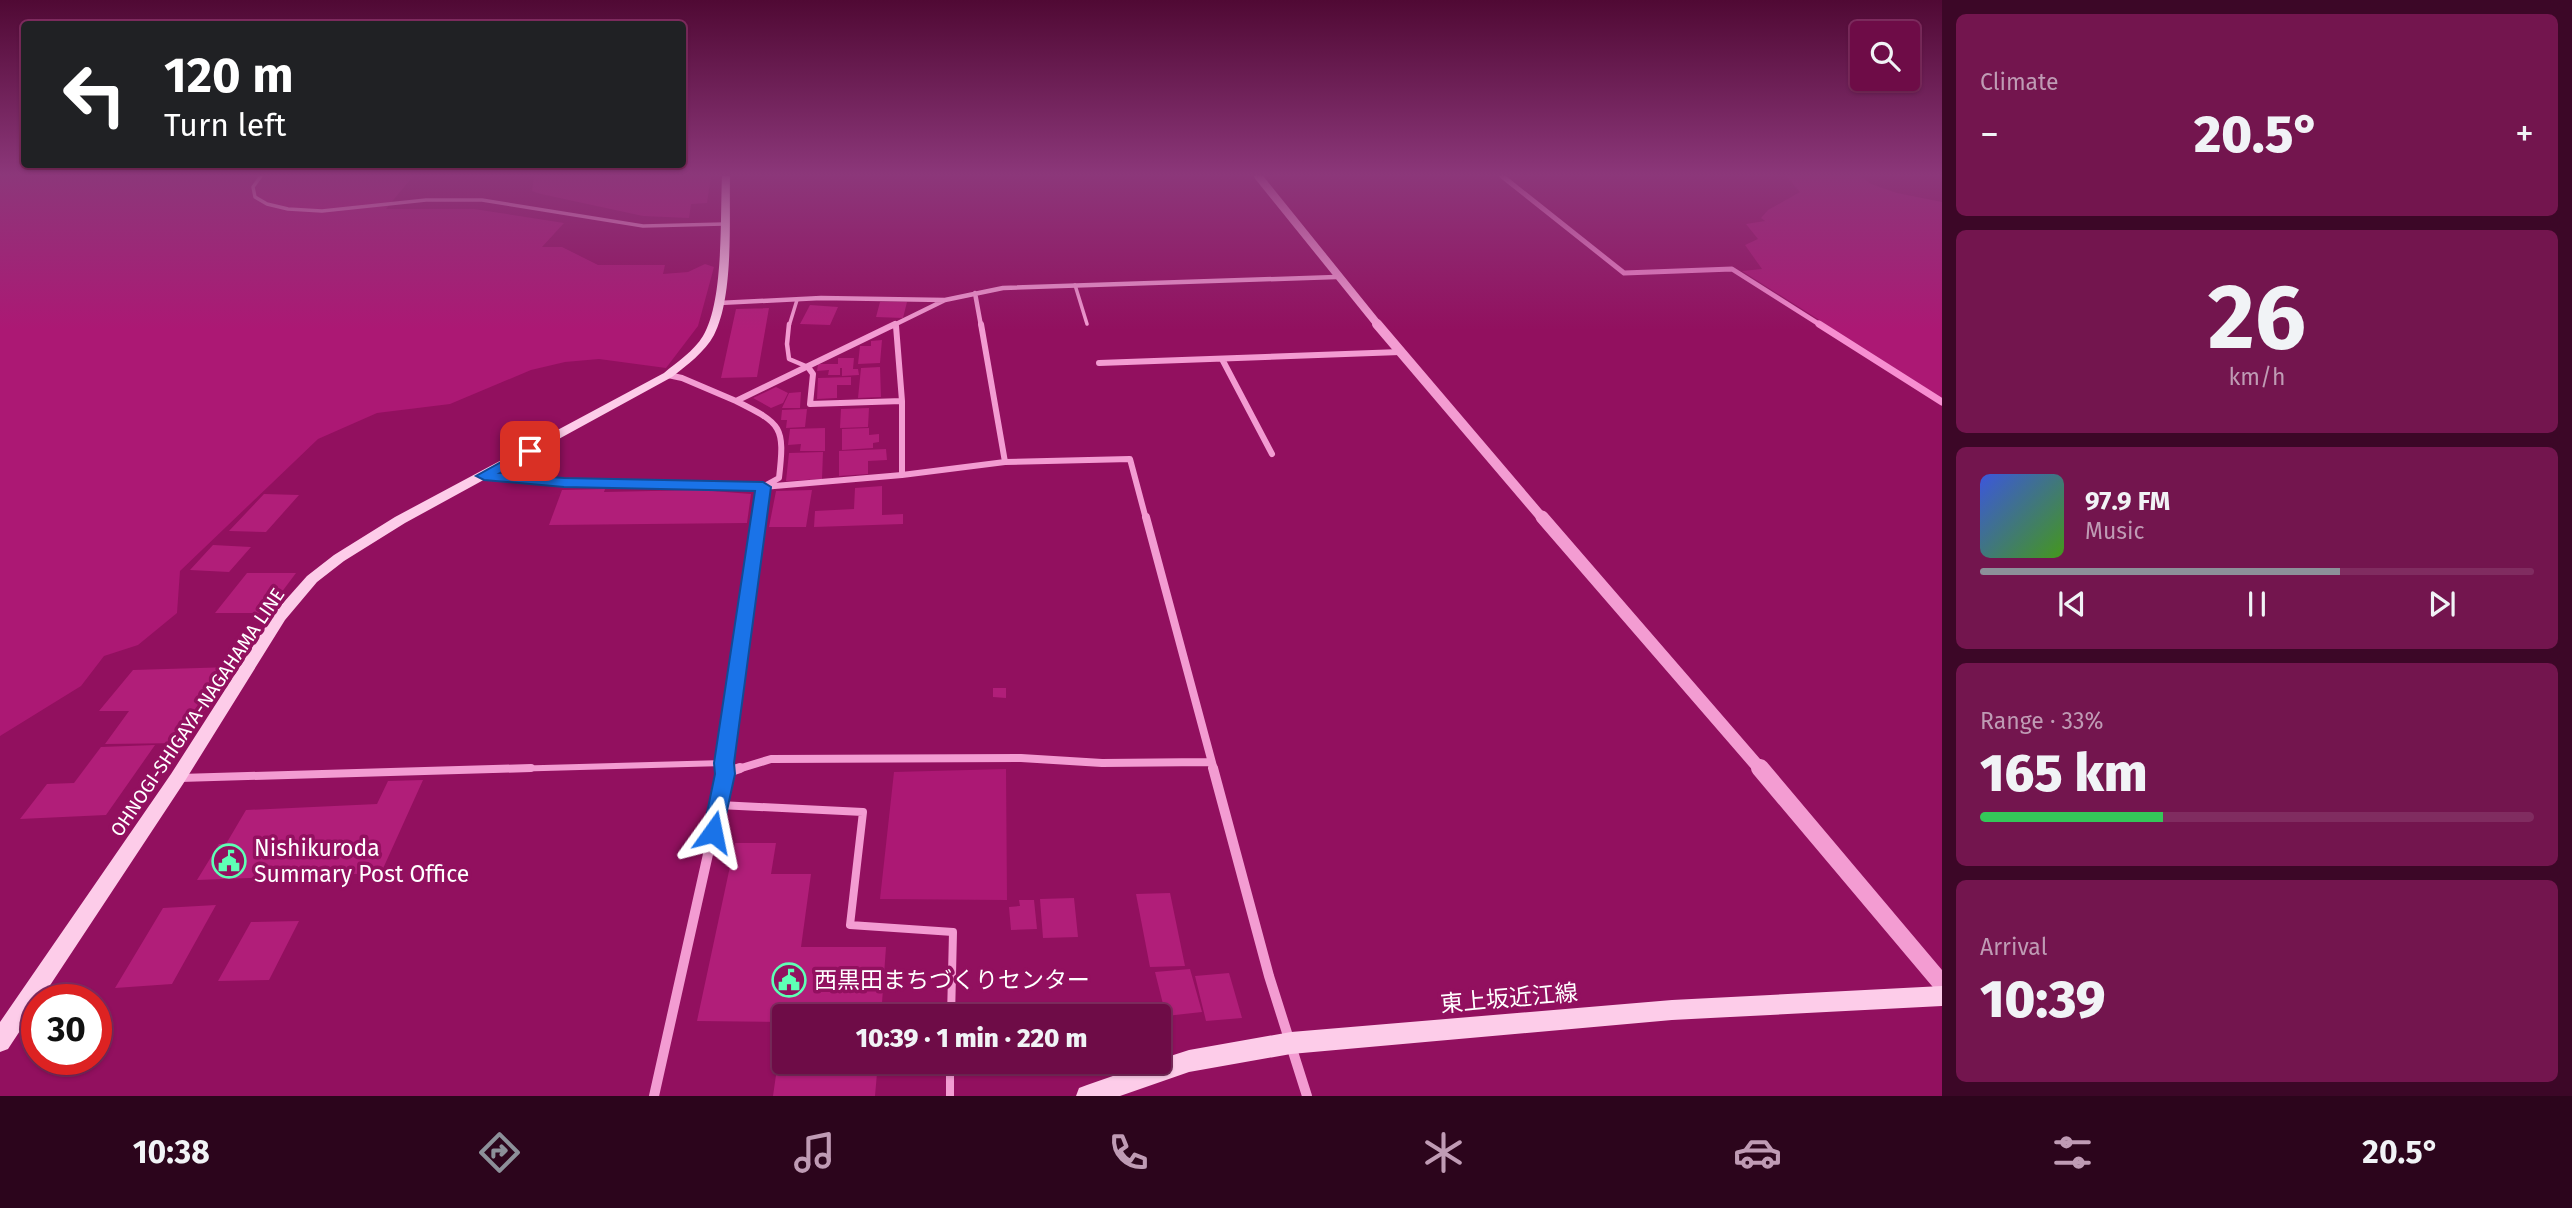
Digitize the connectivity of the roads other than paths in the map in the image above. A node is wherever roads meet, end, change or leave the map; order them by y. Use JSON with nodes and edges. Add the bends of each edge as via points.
{"nodes":[{"id":1,"x":724,"y":227,"type":"edge"},
{"id":2,"x":1297,"y":227,"type":"edge"},
{"id":3,"x":1336,"y":277,"type":"junction"},
{"id":4,"x":1075,"y":285,"type":"junction"},
{"id":5,"x":975,"y":293,"type":"junction"},
{"id":6,"x":797,"y":300,"type":"junction"},
{"id":7,"x":946,"y":300,"type":"junction"},
{"id":8,"x":719,"y":303,"type":"junction"},
{"id":9,"x":1087,"y":324,"type":"dead end"},
{"id":10,"x":895,"y":326,"type":"junction"},
{"id":11,"x":1400,"y":352,"type":"junction"},
{"id":12,"x":1222,"y":359,"type":"junction"},
{"id":13,"x":1099,"y":363,"type":"dead end"},
{"id":14,"x":808,"y":367,"type":"junction"},
{"id":15,"x":668,"y":375,"type":"junction"},
{"id":16,"x":736,"y":401,"type":"junction"},
{"id":17,"x":902,"y":401,"type":"junction"},
{"id":18,"x":1272,"y":454,"type":"dead end"},
{"id":19,"x":1005,"y":463,"type":"junction"},
{"id":20,"x":902,"y":475,"type":"junction"},
{"id":21,"x":484,"y":476,"type":"junction"},
{"id":22,"x":763,"y":487,"type":"junction"},
{"id":23,"x":1209,"y":762,"type":"junction"},
{"id":24,"x":724,"y":768,"type":"junction"},
{"id":25,"x":177,"y":779,"type":"junction"},
{"id":26,"x":719,"y":805,"type":"junction"},
{"id":27,"x":1942,"y":984,"type":"edge"},
{"id":28,"x":1942,"y":996,"type":"edge"},
{"id":29,"x":951,"y":1004,"type":"edge"},
{"id":30,"x":0,"y":1041,"type":"edge"},
{"id":31,"x":1291,"y":1043,"type":"junction"},
{"id":32,"x":950,"y":1074,"type":"edge"},
{"id":33,"x":654,"y":1096,"type":"edge"},
{"id":34,"x":950,"y":1096,"type":"edge"},
{"id":35,"x":1087,"y":1096,"type":"edge"},
{"id":36,"x":1307,"y":1096,"type":"edge"}],
"edges":[{"from":1,"to":8,"type":"main road","name":"OHNOGI-SHIGAYA-NAGAHAMA LINE"},
{"from":2,"to":3,"type":"street"},
{"from":3,"to":4,"type":"street"},
{"from":3,"to":11,"type":"street"},
{"from":4,"to":5,"type":"street"},
{"from":4,"to":9,"type":"lane"},
{"from":5,"to":7,"type":"street"},
{"from":5,"to":19,"type":"street"},
{"from":6,"to":7,"type":"street"},
{"from":6,"to":8,"type":"street"},
{"from":6,"to":14,"type":"lane","via":[[789,319],[787,353],[789,359]]},
{"from":7,"to":10,"type":"street"},
{"from":8,"to":15,"type":"main road","name":"OHNOGI-SHIGAYA-NAGAHAMA LINE","via":[[709,333]]},
{"from":10,"to":14,"type":"street"},
{"from":10,"to":17,"type":"street"},
{"from":11,"to":12,"type":"street"},
{"from":11,"to":27,"type":"street"},
{"from":12,"to":13,"type":"street"},
{"from":12,"to":18,"type":"street"},
{"from":14,"to":16,"type":"street"},
{"from":14,"to":17,"type":"street","via":[[813,374],[810,404]]},
{"from":15,"to":16,"type":"street"},
{"from":15,"to":21,"type":"main road","name":"OHNOGI-SHIGAYA-NAGAHAMA LINE"},
{"from":16,"to":22,"type":"street","via":[[772,419],[784,439],[779,478]]},
{"from":17,"to":20,"type":"street"},
{"from":19,"to":20,"type":"street"},
{"from":19,"to":23,"type":"street","via":[[1130,459]]},
{"from":20,"to":22,"type":"street"},
{"from":21,"to":22,"type":"street"},
{"from":21,"to":25,"type":"main road","name":"OHNOGI-SHIGAYA-NAGAHAMA LINE","via":[[400,520],[312,579],[280,616]]},
{"from":22,"to":24,"type":"street"},
{"from":23,"to":24,"type":"street","via":[[771,759]]},
{"from":23,"to":31,"type":"street"},
{"from":24,"to":25,"type":"lane"},
{"from":24,"to":26,"type":"street"},
{"from":25,"to":30,"type":"main road","name":"OHNOGI-SHIGAYA-NAGAHAMA LINE"},
{"from":26,"to":29,"type":"lane","via":[[863,812],[850,925],[954,932]]},
{"from":26,"to":33,"type":"street"},
{"from":28,"to":31,"type":"main road","name":"東上坂近江線","via":[[1672,1010]]},
{"from":31,"to":35,"type":"main road","name":"東上坂近江線","via":[[1189,1061]]},
{"from":31,"to":36,"type":"street"},
{"from":32,"to":34,"type":"lane"}]}
